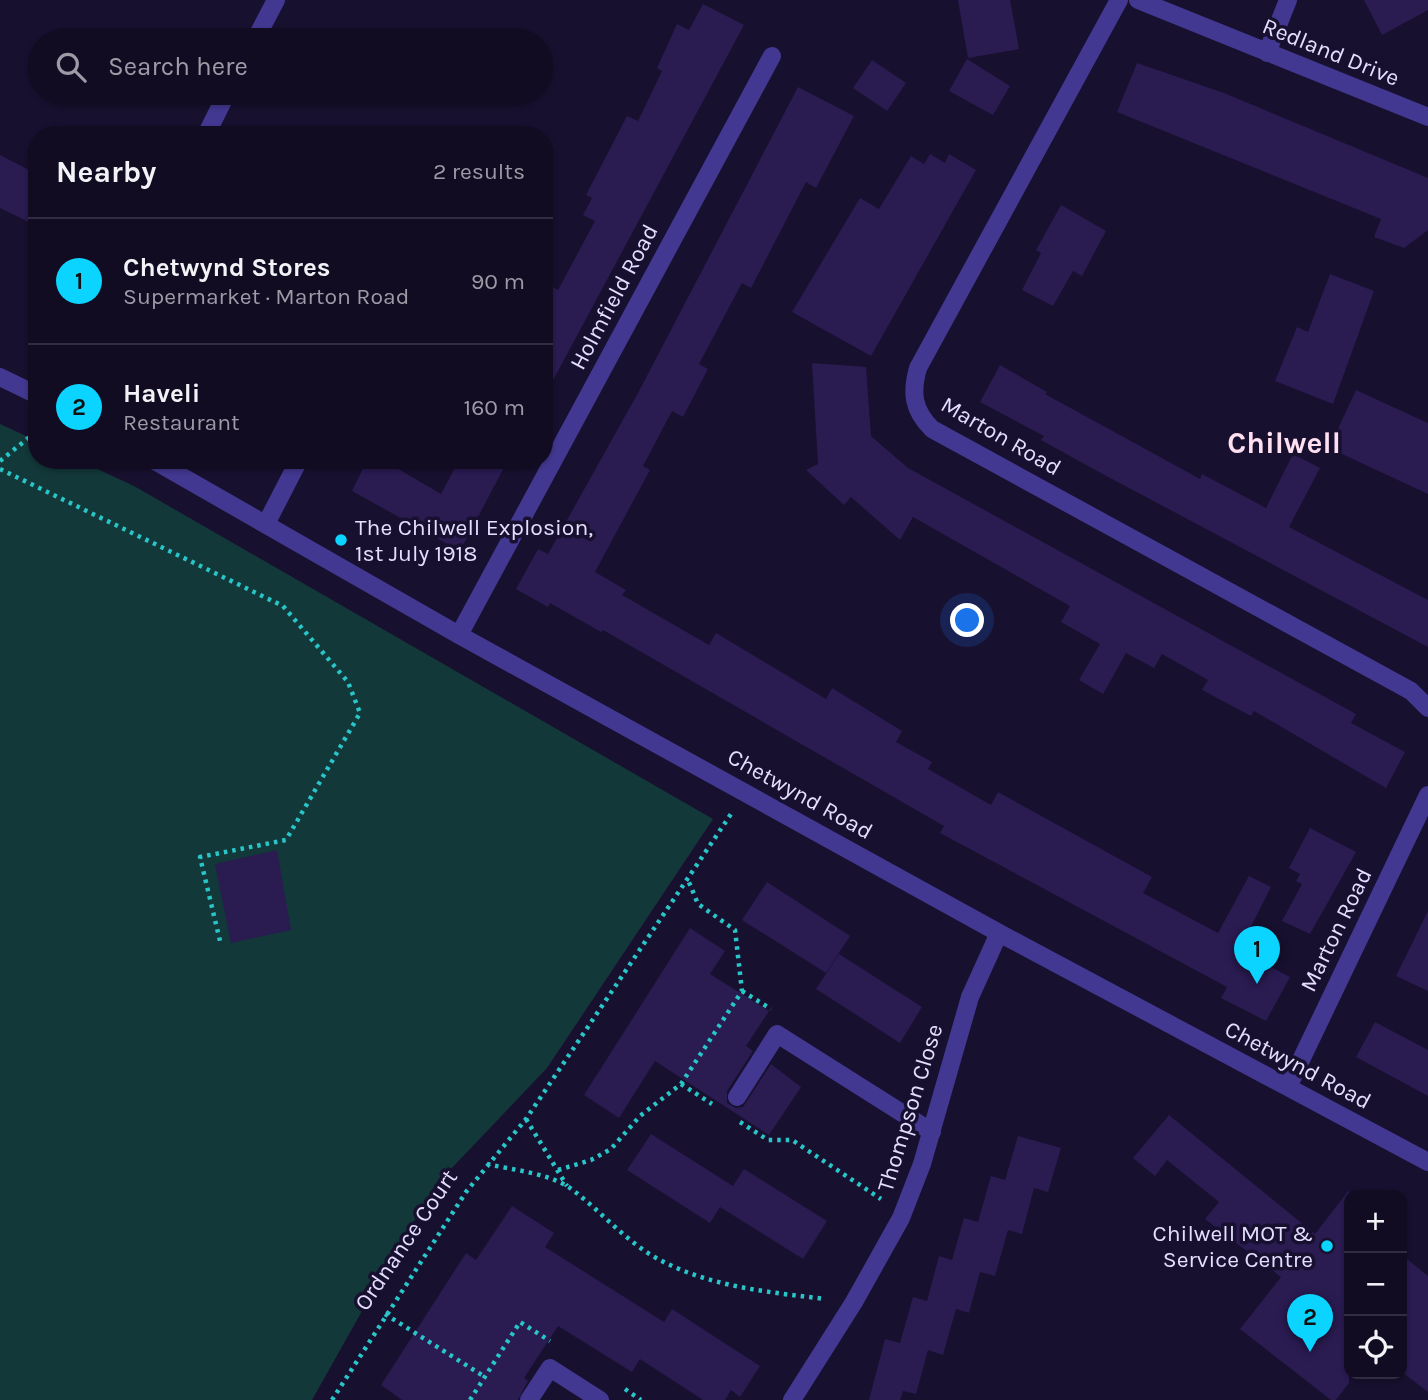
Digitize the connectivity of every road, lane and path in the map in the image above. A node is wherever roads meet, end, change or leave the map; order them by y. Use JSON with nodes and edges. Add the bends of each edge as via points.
{"nodes":[{"id":1,"x":276,"y":0,"type":"edge"},
{"id":2,"x":1119,"y":0,"type":"edge"},
{"id":3,"x":1138,"y":0,"type":"edge"},
{"id":4,"x":1288,"y":0,"type":"edge"},
{"id":5,"x":261,"y":28,"type":"edge"},
{"id":6,"x":1267,"y":53,"type":"junction"},
{"id":7,"x":772,"y":56,"type":"dead end"},
{"id":8,"x":222,"y":105,"type":"edge"},
{"id":9,"x":1428,"y":117,"type":"edge"},
{"id":10,"x":211,"y":126,"type":"edge"},
{"id":11,"x":0,"y":377,"type":"edge"},
{"id":12,"x":28,"y":390,"type":"edge"},
{"id":13,"x":28,"y":438,"type":"edge"},
{"id":14,"x":0,"y":461,"type":"edge"},
{"id":15,"x":553,"y":461,"type":"edge"},
{"id":16,"x":0,"y":469,"type":"edge"},
{"id":17,"x":169,"y":469,"type":"edge"},
{"id":18,"x":294,"y":469,"type":"edge"},
{"id":19,"x":549,"y":469,"type":"edge"},
{"id":20,"x":266,"y":524,"type":"junction"},
{"id":21,"x":459,"y":635,"type":"junction"},
{"id":22,"x":1428,"y":708,"type":"edge"},
{"id":23,"x":746,"y":792,"type":"junction"},
{"id":24,"x":1428,"y":795,"type":"edge"},
{"id":25,"x":688,"y":879,"type":"junction"},
{"id":26,"x":999,"y":933,"type":"junction"},
{"id":27,"x":219,"y":942,"type":"dead end"},
{"id":28,"x":681,"y":1084,"type":"junction"},
{"id":29,"x":1288,"y":1087,"type":"junction"},
{"id":30,"x":737,"y":1097,"type":"dead end"},
{"id":31,"x":713,"y":1105,"type":"dead end"},
{"id":32,"x":526,"y":1119,"type":"junction"},
{"id":33,"x":735,"y":1119,"type":"dead end"},
{"id":34,"x":932,"y":1132,"type":"junction"},
{"id":35,"x":1428,"y":1162,"type":"edge"},
{"id":36,"x":486,"y":1164,"type":"junction"},
{"id":37,"x":558,"y":1170,"type":"junction"},
{"id":38,"x":568,"y":1186,"type":"junction"},
{"id":39,"x":902,"y":1213,"type":"junction"},
{"id":40,"x":854,"y":1302,"type":"junction"},
{"id":41,"x":385,"y":1314,"type":"junction"},
{"id":42,"x":332,"y":1400,"type":"edge"},
{"id":43,"x":470,"y":1400,"type":"edge"},
{"id":44,"x":529,"y":1400,"type":"edge"},
{"id":45,"x":600,"y":1400,"type":"edge"},
{"id":46,"x":792,"y":1400,"type":"edge"}],
"edges":[{"from":1,"to":5,"type":"street"},
{"from":2,"to":22,"type":"street","name":"Marton Road","via":[[918,368],[912,390],[915,404],[932,429],[1411,691]]},
{"from":3,"to":6,"type":"street","name":"Redland Drive"},
{"from":4,"to":6,"type":"street"},
{"from":6,"to":9,"type":"street","name":"Redland Drive"},
{"from":7,"to":15,"type":"street","name":"Holmfield Road"},
{"from":8,"to":10,"type":"street"},
{"from":11,"to":12,"type":"street"},
{"from":13,"to":14,"type":"path"},
{"from":16,"to":27,"type":"path","via":[[283,606],[348,682],[360,713],[286,839],[200,857]]},
{"from":17,"to":20,"type":"street","name":"Chetwynd Road"},
{"from":18,"to":20,"type":"street"},
{"from":19,"to":21,"type":"street","name":"Holmfield Road"},
{"from":20,"to":21,"type":"street","name":"Chetwynd Road"},
{"from":21,"to":23,"type":"street","name":"Chetwynd Road"},
{"from":23,"to":25,"type":"path"},
{"from":23,"to":26,"type":"street","name":"Chetwynd Road"},
{"from":24,"to":29,"type":"street","name":"Marton Road"},
{"from":25,"to":28,"type":"path","via":[[698,904],[735,930],[742,991]]},
{"from":25,"to":32,"type":"path"},
{"from":26,"to":29,"type":"street","name":"Chetwynd Road"},
{"from":26,"to":34,"type":"street","name":"Thompson Close","via":[[970,997]]},
{"from":28,"to":31,"type":"path"},
{"from":28,"to":37,"type":"path","via":[[640,1116],[611,1149]]},
{"from":29,"to":35,"type":"street","name":"Chetwynd Road"},
{"from":30,"to":34,"type":"street","via":[[777,1034]]},
{"from":32,"to":36,"type":"path"},
{"from":32,"to":37,"type":"path"},
{"from":33,"to":39,"type":"path","via":[[768,1140],[792,1140]]},
{"from":34,"to":39,"type":"street","name":"Thompson Close"},
{"from":36,"to":38,"type":"path","name":"Ordnance Court"},
{"from":36,"to":41,"type":"path","name":"Ordnance Court"},
{"from":37,"to":38,"type":"path"},
{"from":38,"to":40,"type":"path","name":"Ordnance Court","via":[[658,1259],[742,1289]]},
{"from":39,"to":40,"type":"street","name":"Thompson Close"},
{"from":40,"to":46,"type":"street","name":"Thompson Close"},
{"from":41,"to":42,"type":"path","name":"Ordnance Court"},
{"from":41,"to":43,"type":"path","via":[[485,1377]]},
{"from":44,"to":45,"type":"street","via":[[550,1368]]}]}
